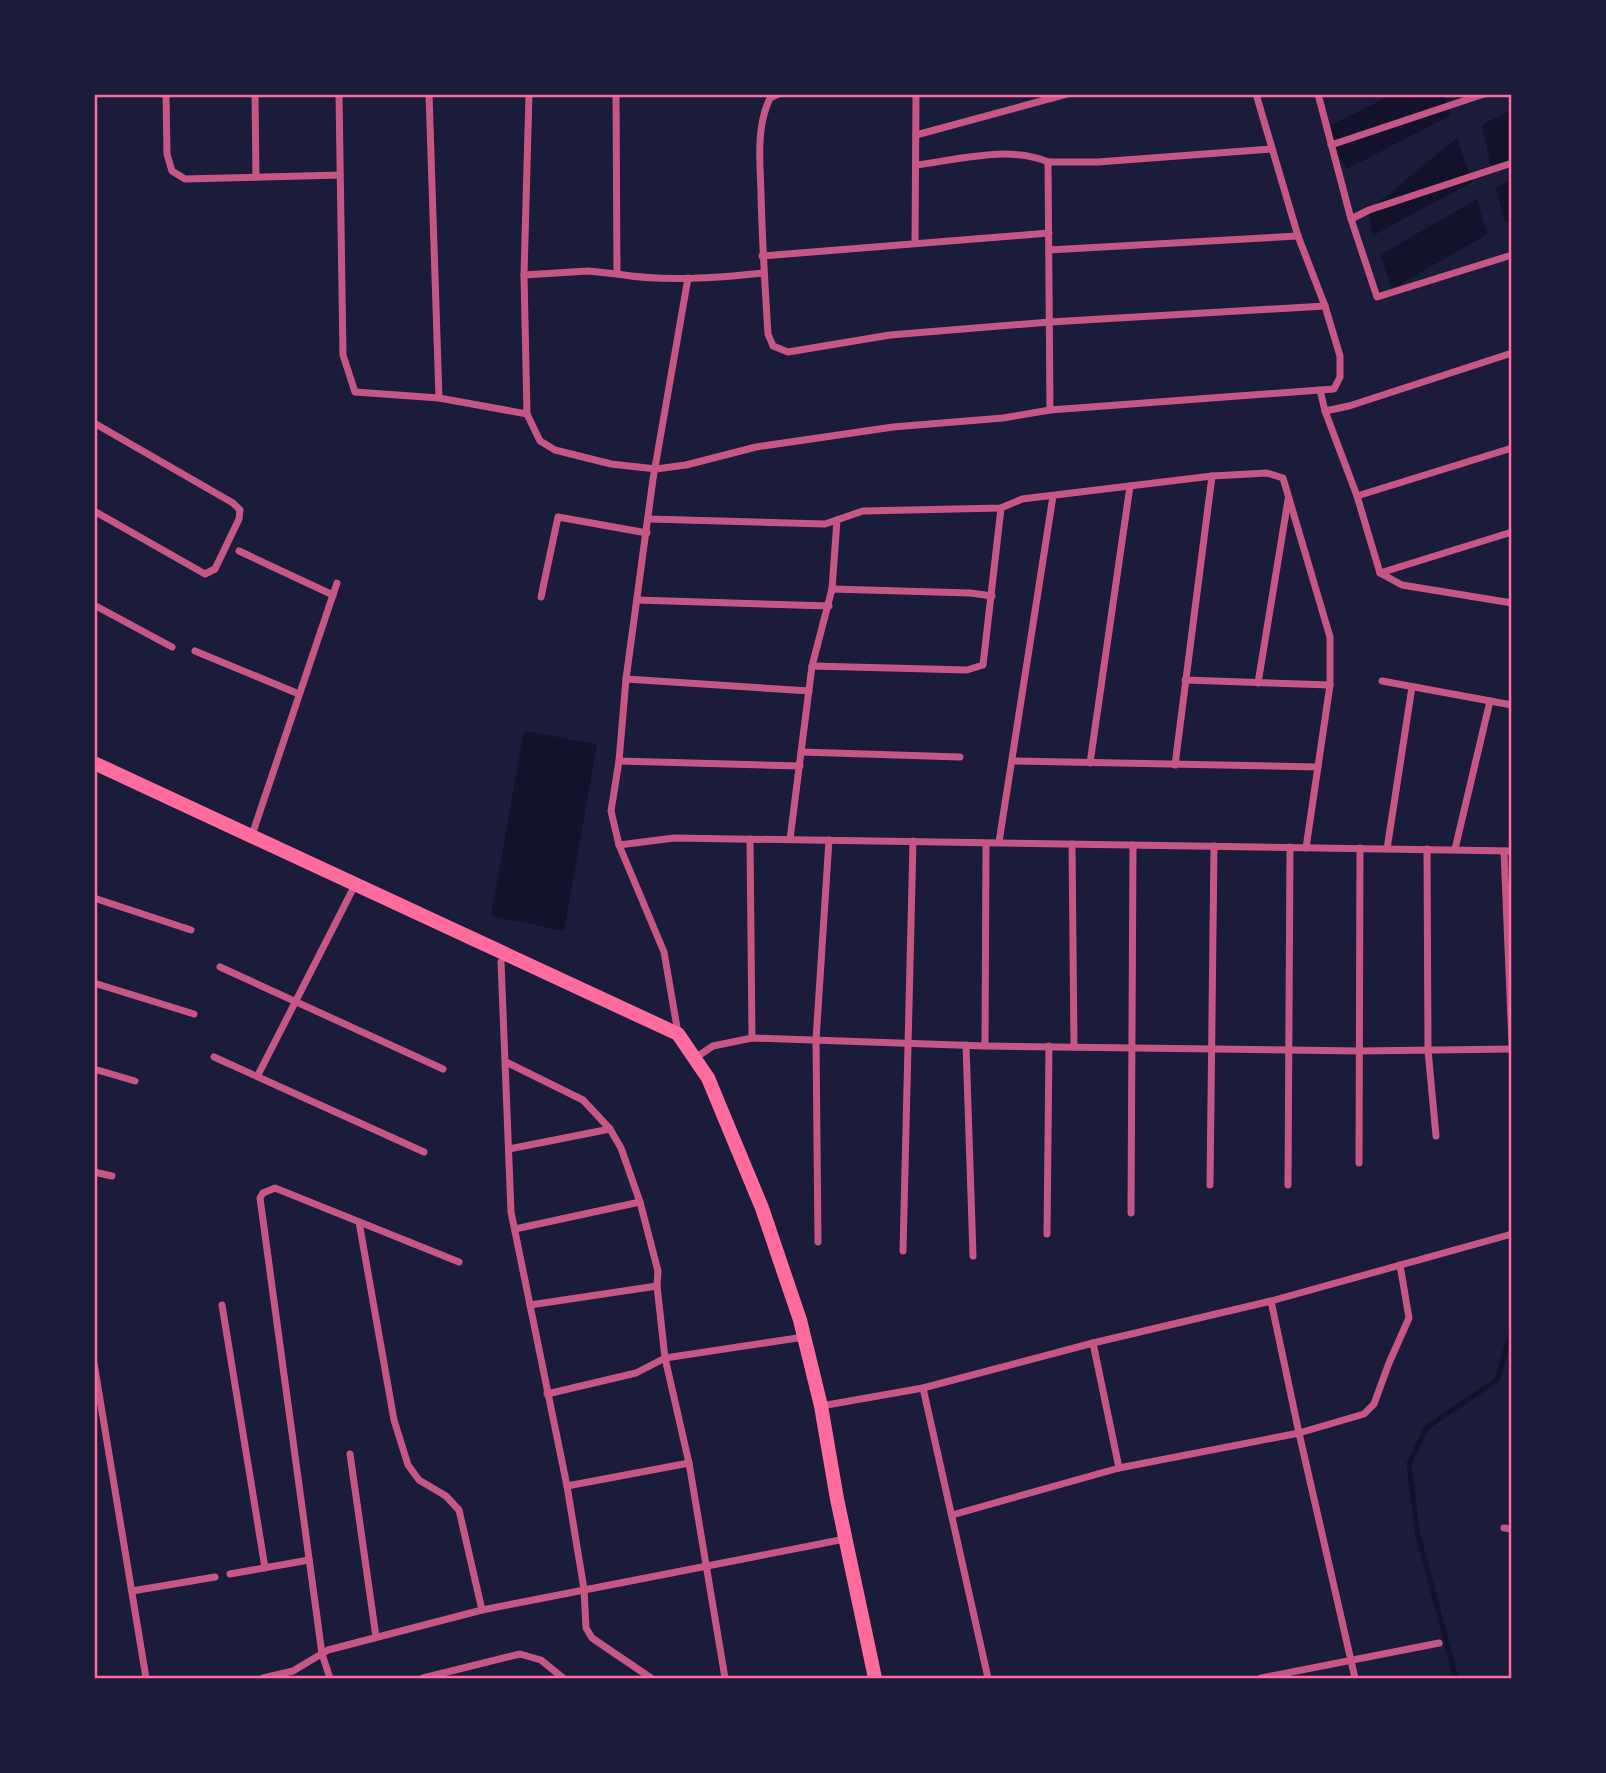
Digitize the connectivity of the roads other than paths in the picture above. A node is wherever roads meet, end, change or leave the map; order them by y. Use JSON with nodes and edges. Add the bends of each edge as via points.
{"nodes":[{"id":1,"x":166,"y":94,"type":"edge"},
{"id":2,"x":255,"y":94,"type":"edge"},
{"id":3,"x":339,"y":94,"type":"edge"},
{"id":4,"x":429,"y":94,"type":"edge"},
{"id":5,"x":529,"y":94,"type":"edge"},
{"id":6,"x":616,"y":94,"type":"edge"},
{"id":7,"x":778,"y":94,"type":"edge"},
{"id":8,"x":916,"y":94,"type":"edge"},
{"id":9,"x":1256,"y":94,"type":"edge"},
{"id":10,"x":1318,"y":94,"type":"edge"},
{"id":11,"x":1484,"y":94,"type":"edge"},
{"id":12,"x":1066,"y":95,"type":"edge"},
{"id":13,"x":916,"y":135,"type":"junction"},
{"id":14,"x":1331,"y":145,"type":"junction"},
{"id":15,"x":1271,"y":149,"type":"junction"},
{"id":16,"x":1048,"y":162,"type":"junction"},
{"id":17,"x":1511,"y":163,"type":"edge"},
{"id":18,"x":916,"y":165,"type":"junction"},
{"id":19,"x":340,"y":175,"type":"junction"},
{"id":20,"x":256,"y":177,"type":"junction"},
{"id":21,"x":1351,"y":219,"type":"junction"},
{"id":22,"x":1049,"y":233,"type":"junction"},
{"id":23,"x":1298,"y":236,"type":"junction"},
{"id":24,"x":915,"y":243,"type":"junction"},
{"id":25,"x":1049,"y":250,"type":"junction"},
{"id":26,"x":1511,"y":255,"type":"edge"},
{"id":27,"x":762,"y":256,"type":"junction"},
{"id":28,"x":764,"y":273,"type":"junction"},
{"id":29,"x":617,"y":274,"type":"junction"},
{"id":30,"x":524,"y":275,"type":"junction"},
{"id":31,"x":688,"y":278,"type":"junction"},
{"id":32,"x":1325,"y":306,"type":"junction"},
{"id":33,"x":1050,"y":322,"type":"junction"},
{"id":34,"x":1511,"y":353,"type":"edge"},
{"id":35,"x":1320,"y":390,"type":"junction"},
{"id":36,"x":439,"y":398,"type":"junction"},
{"id":37,"x":1050,"y":410,"type":"junction"},
{"id":38,"x":1325,"y":411,"type":"junction"},
{"id":39,"x":527,"y":414,"type":"junction"},
{"id":40,"x":94,"y":423,"type":"edge"},
{"id":41,"x":1511,"y":448,"type":"edge"},
{"id":42,"x":656,"y":469,"type":"junction"},
{"id":43,"x":1212,"y":476,"type":"junction"},
{"id":44,"x":1130,"y":486,"type":"junction"},
{"id":45,"x":1053,"y":496,"type":"junction"},
{"id":46,"x":1289,"y":496,"type":"junction"},
{"id":47,"x":1357,"y":496,"type":"junction"},
{"id":48,"x":1001,"y":508,"type":"junction"},
{"id":49,"x":95,"y":513,"type":"edge"},
{"id":50,"x":649,"y":519,"type":"junction"},
{"id":51,"x":837,"y":520,"type":"junction"},
{"id":52,"x":1511,"y":532,"type":"edge"},
{"id":53,"x":647,"y":533,"type":"junction"},
{"id":54,"x":239,"y":551,"type":"dead end"},
{"id":55,"x":1380,"y":573,"type":"junction"},
{"id":56,"x":338,"y":583,"type":"dead end"},
{"id":57,"x":832,"y":589,"type":"junction"},
{"id":58,"x":333,"y":595,"type":"junction"},
{"id":59,"x":992,"y":596,"type":"junction"},
{"id":60,"x":541,"y":597,"type":"dead end"},
{"id":61,"x":637,"y":600,"type":"junction"},
{"id":62,"x":1511,"y":603,"type":"edge"},
{"id":63,"x":94,"y":605,"type":"edge"},
{"id":64,"x":829,"y":606,"type":"junction"},
{"id":65,"x":172,"y":648,"type":"dead end"},
{"id":66,"x":195,"y":651,"type":"dead end"},
{"id":67,"x":812,"y":666,"type":"junction"},
{"id":68,"x":626,"y":679,"type":"junction"},
{"id":69,"x":1185,"y":680,"type":"junction"},
{"id":70,"x":1382,"y":681,"type":"dead end"},
{"id":71,"x":1258,"y":682,"type":"junction"},
{"id":72,"x":1330,"y":685,"type":"junction"},
{"id":73,"x":1412,"y":687,"type":"junction"},
{"id":74,"x":809,"y":691,"type":"junction"},
{"id":75,"x":299,"y":694,"type":"junction"},
{"id":76,"x":1490,"y":701,"type":"junction"},
{"id":77,"x":1511,"y":705,"type":"edge"},
{"id":78,"x":801,"y":752,"type":"junction"},
{"id":79,"x":960,"y":757,"type":"dead end"},
{"id":80,"x":619,"y":761,"type":"junction"},
{"id":81,"x":1012,"y":761,"type":"junction"},
{"id":82,"x":94,"y":763,"type":"edge"},
{"id":83,"x":1090,"y":763,"type":"junction"},
{"id":84,"x":1175,"y":765,"type":"junction"},
{"id":85,"x":800,"y":766,"type":"junction"},
{"id":86,"x":1318,"y":767,"type":"junction"},
{"id":87,"x":252,"y":835,"type":"junction"},
{"id":88,"x":750,"y":839,"type":"junction"},
{"id":89,"x":790,"y":839,"type":"junction"},
{"id":90,"x":829,"y":840,"type":"junction"},
{"id":91,"x":914,"y":841,"type":"junction"},
{"id":92,"x":999,"y":842,"type":"junction"},
{"id":93,"x":986,"y":844,"type":"junction"},
{"id":94,"x":1072,"y":844,"type":"junction"},
{"id":95,"x":619,"y":845,"type":"junction"},
{"id":96,"x":1133,"y":845,"type":"junction"},
{"id":97,"x":1214,"y":846,"type":"junction"},
{"id":98,"x":1290,"y":847,"type":"junction"},
{"id":99,"x":1306,"y":848,"type":"junction"},
{"id":100,"x":1360,"y":848,"type":"junction"},
{"id":101,"x":1387,"y":849,"type":"junction"},
{"id":102,"x":1427,"y":849,"type":"junction"},
{"id":103,"x":1455,"y":849,"type":"junction"},
{"id":104,"x":1508,"y":851,"type":"edge"},
{"id":105,"x":356,"y":883,"type":"junction"},
{"id":106,"x":95,"y":898,"type":"edge"},
{"id":107,"x":94,"y":908,"type":"edge"},
{"id":108,"x":191,"y":930,"type":"dead end"},
{"id":109,"x":501,"y":962,"type":"dead end"},
{"id":110,"x":220,"y":967,"type":"dead end"},
{"id":111,"x":94,"y":983,"type":"edge"},
{"id":112,"x":295,"y":1001,"type":"junction"},
{"id":113,"x":194,"y":1014,"type":"dead end"},
{"id":114,"x":678,"y":1034,"type":"junction"},
{"id":115,"x":752,"y":1038,"type":"junction"},
{"id":116,"x":817,"y":1040,"type":"junction"},
{"id":117,"x":908,"y":1044,"type":"junction"},
{"id":118,"x":966,"y":1045,"type":"junction"},
{"id":119,"x":985,"y":1046,"type":"junction"},
{"id":120,"x":1049,"y":1046,"type":"junction"},
{"id":121,"x":1511,"y":1046,"type":"edge"},
{"id":122,"x":1074,"y":1047,"type":"junction"},
{"id":123,"x":1132,"y":1047,"type":"junction"},
{"id":124,"x":1212,"y":1049,"type":"junction"},
{"id":125,"x":1289,"y":1050,"type":"junction"},
{"id":126,"x":1428,"y":1050,"type":"junction"},
{"id":127,"x":1359,"y":1051,"type":"junction"},
{"id":128,"x":215,"y":1057,"type":"dead end"},
{"id":129,"x":695,"y":1058,"type":"junction"},
{"id":130,"x":506,"y":1062,"type":"junction"},
{"id":131,"x":94,"y":1069,"type":"edge"},
{"id":132,"x":443,"y":1069,"type":"dead end"},
{"id":133,"x":258,"y":1075,"type":"junction"},
{"id":134,"x":135,"y":1081,"type":"dead end"},
{"id":135,"x":610,"y":1129,"type":"junction"},
{"id":136,"x":1436,"y":1136,"type":"dead end"},
{"id":137,"x":509,"y":1149,"type":"junction"},
{"id":138,"x":424,"y":1152,"type":"dead end"},
{"id":139,"x":1359,"y":1163,"type":"dead end"},
{"id":140,"x":94,"y":1172,"type":"edge"},
{"id":141,"x":112,"y":1176,"type":"dead end"},
{"id":142,"x":1210,"y":1185,"type":"dead end"},
{"id":143,"x":1288,"y":1185,"type":"dead end"},
{"id":144,"x":640,"y":1202,"type":"junction"},
{"id":145,"x":1131,"y":1213,"type":"dead end"},
{"id":146,"x":359,"y":1222,"type":"junction"},
{"id":147,"x":515,"y":1228,"type":"junction"},
{"id":148,"x":1047,"y":1234,"type":"dead end"},
{"id":149,"x":1511,"y":1234,"type":"edge"},
{"id":150,"x":818,"y":1242,"type":"dead end"},
{"id":151,"x":903,"y":1251,"type":"dead end"},
{"id":152,"x":973,"y":1256,"type":"dead end"},
{"id":153,"x":459,"y":1262,"type":"dead end"},
{"id":154,"x":1400,"y":1265,"type":"junction"},
{"id":155,"x":657,"y":1286,"type":"junction"},
{"id":156,"x":1271,"y":1301,"type":"junction"},
{"id":157,"x":222,"y":1305,"type":"dead end"},
{"id":158,"x":530,"y":1305,"type":"junction"},
{"id":159,"x":804,"y":1338,"type":"junction"},
{"id":160,"x":1093,"y":1343,"type":"junction"},
{"id":161,"x":665,"y":1359,"type":"junction"},
{"id":162,"x":94,"y":1363,"type":"edge"},
{"id":163,"x":923,"y":1388,"type":"junction"},
{"id":164,"x":547,"y":1394,"type":"junction"},
{"id":165,"x":821,"y":1406,"type":"junction"},
{"id":166,"x":1298,"y":1433,"type":"junction"},
{"id":167,"x":350,"y":1454,"type":"dead end"},
{"id":168,"x":689,"y":1463,"type":"junction"},
{"id":169,"x":1119,"y":1468,"type":"junction"},
{"id":170,"x":567,"y":1486,"type":"junction"},
{"id":171,"x":952,"y":1515,"type":"junction"},
{"id":172,"x":845,"y":1539,"type":"junction"},
{"id":173,"x":309,"y":1560,"type":"junction"},
{"id":174,"x":707,"y":1567,"type":"junction"},
{"id":175,"x":265,"y":1568,"type":"junction"},
{"id":176,"x":230,"y":1573,"type":"dead end"},
{"id":177,"x":215,"y":1577,"type":"dead end"},
{"id":178,"x":584,"y":1589,"type":"junction"},
{"id":179,"x":132,"y":1591,"type":"junction"},
{"id":180,"x":482,"y":1609,"type":"junction"},
{"id":181,"x":376,"y":1637,"type":"junction"},
{"id":182,"x":1439,"y":1643,"type":"dead end"},
{"id":183,"x":322,"y":1654,"type":"junction"},
{"id":184,"x":1352,"y":1661,"type":"junction"},
{"id":185,"x":146,"y":1678,"type":"edge"},
{"id":186,"x":263,"y":1678,"type":"edge"},
{"id":187,"x":330,"y":1678,"type":"edge"},
{"id":188,"x":424,"y":1678,"type":"edge"},
{"id":189,"x":564,"y":1678,"type":"edge"},
{"id":190,"x":650,"y":1678,"type":"edge"},
{"id":191,"x":725,"y":1678,"type":"edge"},
{"id":192,"x":875,"y":1678,"type":"edge"},
{"id":193,"x":988,"y":1678,"type":"edge"},
{"id":194,"x":1261,"y":1678,"type":"edge"},
{"id":195,"x":1355,"y":1678,"type":"edge"}],
"edges":[{"from":1,"to":20,"type":"street","via":[[167,154],[172,171],[184,179]]},
{"from":2,"to":20,"type":"street"},
{"from":3,"to":19,"type":"street"},
{"from":4,"to":36,"type":"street"},
{"from":5,"to":30,"type":"street"},
{"from":6,"to":29,"type":"street"},
{"from":7,"to":27,"type":"street","via":[[769,98],[762,115]]},
{"from":8,"to":13,"type":"street"},
{"from":9,"to":15,"type":"street"},
{"from":10,"to":14,"type":"street"},
{"from":11,"to":14,"type":"street"},
{"from":12,"to":13,"type":"street"},
{"from":13,"to":18,"type":"street"},
{"from":14,"to":21,"type":"street"},
{"from":15,"to":16,"type":"street"},
{"from":15,"to":23,"type":"street"},
{"from":16,"to":18,"type":"street","via":[[1004,154]]},
{"from":16,"to":22,"type":"street"},
{"from":17,"to":21,"type":"street"},
{"from":18,"to":24,"type":"street"},
{"from":19,"to":20,"type":"street"},
{"from":19,"to":36,"type":"street","via":[[343,355],[355,392]]},
{"from":21,"to":26,"type":"street","via":[[1377,297]]},
{"from":22,"to":24,"type":"street"},
{"from":22,"to":25,"type":"street"},
{"from":23,"to":25,"type":"street"},
{"from":23,"to":32,"type":"street"},
{"from":24,"to":27,"type":"street"},
{"from":25,"to":33,"type":"street"},
{"from":27,"to":28,"type":"street"},
{"from":28,"to":31,"type":"street"},
{"from":28,"to":33,"type":"street","via":[[768,334],[773,346],[788,352],[890,335]]},
{"from":29,"to":30,"type":"street"},
{"from":29,"to":31,"type":"street"},
{"from":30,"to":39,"type":"street"},
{"from":31,"to":42,"type":"street"},
{"from":32,"to":33,"type":"street"},
{"from":32,"to":35,"type":"street","via":[[1340,356],[1340,377],[1334,389]]},
{"from":33,"to":37,"type":"street"},
{"from":34,"to":38,"type":"street"},
{"from":35,"to":37,"type":"street"},
{"from":35,"to":38,"type":"street"},
{"from":36,"to":39,"type":"street"},
{"from":37,"to":42,"type":"street","via":[[756,447]]},
{"from":38,"to":47,"type":"street"},
{"from":39,"to":42,"type":"street","via":[[540,441],[555,450]]},
{"from":40,"to":49,"type":"street","via":[[240,510],[215,569],[205,573]]},
{"from":41,"to":47,"type":"street"},
{"from":42,"to":50,"type":"street"},
{"from":43,"to":44,"type":"street"},
{"from":43,"to":46,"type":"street","via":[[1267,473],[1283,478]]},
{"from":43,"to":69,"type":"street"},
{"from":44,"to":45,"type":"street"},
{"from":44,"to":83,"type":"street"},
{"from":45,"to":48,"type":"street","via":[[1023,499]]},
{"from":45,"to":81,"type":"street"},
{"from":46,"to":71,"type":"street"},
{"from":46,"to":72,"type":"street","via":[[1329,637]]},
{"from":47,"to":55,"type":"street"},
{"from":48,"to":51,"type":"street","via":[[863,511]]},
{"from":48,"to":59,"type":"street"},
{"from":50,"to":51,"type":"street","via":[[800,525]]},
{"from":50,"to":53,"type":"street"},
{"from":51,"to":57,"type":"street"},
{"from":52,"to":55,"type":"street"},
{"from":53,"to":60,"type":"street","via":[[558,517]]},
{"from":53,"to":61,"type":"street"},
{"from":54,"to":58,"type":"street"},
{"from":55,"to":62,"type":"street","via":[[1402,585]]},
{"from":56,"to":58,"type":"street"},
{"from":57,"to":59,"type":"street"},
{"from":57,"to":64,"type":"street"},
{"from":58,"to":75,"type":"street"},
{"from":59,"to":67,"type":"street","via":[[983,665],[967,670]]},
{"from":61,"to":64,"type":"street"},
{"from":61,"to":68,"type":"street"},
{"from":63,"to":65,"type":"street"},
{"from":64,"to":67,"type":"street"},
{"from":66,"to":75,"type":"street"},
{"from":67,"to":74,"type":"street"},
{"from":68,"to":74,"type":"street"},
{"from":68,"to":80,"type":"street"},
{"from":69,"to":71,"type":"street"},
{"from":69,"to":84,"type":"street"},
{"from":70,"to":73,"type":"street"},
{"from":71,"to":72,"type":"street"},
{"from":72,"to":86,"type":"street"},
{"from":73,"to":76,"type":"street"},
{"from":73,"to":101,"type":"street"},
{"from":74,"to":78,"type":"street"},
{"from":75,"to":87,"type":"street"},
{"from":76,"to":77,"type":"street"},
{"from":76,"to":103,"type":"street"},
{"from":78,"to":79,"type":"street"},
{"from":78,"to":85,"type":"street"},
{"from":80,"to":85,"type":"street"},
{"from":80,"to":95,"type":"street","via":[[611,811]]},
{"from":81,"to":83,"type":"street"},
{"from":81,"to":92,"type":"street"},
{"from":82,"to":87,"type":"main road"},
{"from":83,"to":84,"type":"street"},
{"from":84,"to":86,"type":"street"},
{"from":85,"to":89,"type":"street"},
{"from":86,"to":99,"type":"street"},
{"from":87,"to":105,"type":"main road"},
{"from":88,"to":89,"type":"street"},
{"from":88,"to":95,"type":"street","via":[[674,838]]},
{"from":88,"to":115,"type":"street"},
{"from":89,"to":90,"type":"street"},
{"from":90,"to":91,"type":"street"},
{"from":90,"to":116,"type":"street"},
{"from":91,"to":93,"type":"street"},
{"from":91,"to":117,"type":"street"},
{"from":92,"to":93,"type":"street"},
{"from":92,"to":94,"type":"street"},
{"from":93,"to":119,"type":"street"},
{"from":94,"to":96,"type":"street"},
{"from":94,"to":122,"type":"street"},
{"from":95,"to":114,"type":"street","via":[[664,952]]},
{"from":96,"to":97,"type":"street"},
{"from":96,"to":123,"type":"street"},
{"from":97,"to":98,"type":"street"},
{"from":97,"to":124,"type":"street"},
{"from":98,"to":99,"type":"street"},
{"from":98,"to":125,"type":"street"},
{"from":99,"to":100,"type":"street"},
{"from":100,"to":101,"type":"street"},
{"from":100,"to":127,"type":"street"},
{"from":101,"to":102,"type":"street"},
{"from":102,"to":103,"type":"street"},
{"from":102,"to":126,"type":"street"},
{"from":103,"to":104,"type":"street"},
{"from":104,"to":121,"type":"street"},
{"from":105,"to":112,"type":"street"},
{"from":105,"to":114,"type":"main road"},
{"from":106,"to":107,"type":"street"},
{"from":106,"to":108,"type":"street"},
{"from":109,"to":130,"type":"street"},
{"from":110,"to":112,"type":"street"},
{"from":111,"to":113,"type":"street"},
{"from":112,"to":132,"type":"street"},
{"from":112,"to":133,"type":"street"},
{"from":114,"to":129,"type":"main road"},
{"from":115,"to":116,"type":"street"},
{"from":115,"to":129,"type":"street","via":[[713,1046]]},
{"from":116,"to":117,"type":"street"},
{"from":116,"to":150,"type":"street"},
{"from":117,"to":118,"type":"street"},
{"from":117,"to":151,"type":"street"},
{"from":118,"to":119,"type":"street"},
{"from":118,"to":152,"type":"street"},
{"from":119,"to":120,"type":"street"},
{"from":120,"to":122,"type":"street"},
{"from":120,"to":148,"type":"street"},
{"from":121,"to":126,"type":"street"},
{"from":122,"to":123,"type":"street"},
{"from":123,"to":124,"type":"street"},
{"from":123,"to":145,"type":"street"},
{"from":124,"to":125,"type":"street"},
{"from":124,"to":142,"type":"street"},
{"from":125,"to":127,"type":"street"},
{"from":125,"to":143,"type":"street"},
{"from":126,"to":127,"type":"street"},
{"from":126,"to":136,"type":"street"},
{"from":127,"to":139,"type":"street"},
{"from":128,"to":133,"type":"street"},
{"from":129,"to":159,"type":"main road","via":[[759,1202]]},
{"from":130,"to":135,"type":"street","via":[[583,1100]]},
{"from":130,"to":137,"type":"street"},
{"from":131,"to":134,"type":"street"},
{"from":133,"to":138,"type":"street"},
{"from":135,"to":137,"type":"street"},
{"from":135,"to":144,"type":"street"},
{"from":137,"to":147,"type":"street"},
{"from":140,"to":141,"type":"street"},
{"from":144,"to":147,"type":"street"},
{"from":144,"to":155,"type":"street","via":[[658,1271]]},
{"from":146,"to":153,"type":"street"},
{"from":146,"to":173,"type":"street","via":[[275,1188],[260,1198]]},
{"from":146,"to":180,"type":"street","via":[[394,1420],[408,1465],[419,1480],[459,1510]]},
{"from":147,"to":158,"type":"street"},
{"from":149,"to":154,"type":"street"},
{"from":154,"to":156,"type":"street"},
{"from":154,"to":166,"type":"street","via":[[1409,1318],[1374,1404],[1364,1414]]},
{"from":155,"to":158,"type":"street"},
{"from":155,"to":161,"type":"street"},
{"from":156,"to":160,"type":"street"},
{"from":156,"to":166,"type":"street"},
{"from":157,"to":175,"type":"street"},
{"from":158,"to":164,"type":"street"},
{"from":159,"to":161,"type":"street"},
{"from":159,"to":165,"type":"main road"},
{"from":160,"to":163,"type":"street"},
{"from":160,"to":169,"type":"street"},
{"from":161,"to":164,"type":"street","via":[[636,1373]]},
{"from":161,"to":168,"type":"street"},
{"from":162,"to":179,"type":"street"},
{"from":163,"to":165,"type":"street"},
{"from":163,"to":171,"type":"street"},
{"from":164,"to":170,"type":"street"},
{"from":165,"to":172,"type":"main road"},
{"from":166,"to":169,"type":"street"},
{"from":166,"to":184,"type":"street"},
{"from":167,"to":181,"type":"street"},
{"from":168,"to":170,"type":"street"},
{"from":168,"to":174,"type":"street"},
{"from":169,"to":171,"type":"street"},
{"from":170,"to":178,"type":"street"},
{"from":171,"to":193,"type":"street"},
{"from":172,"to":174,"type":"street"},
{"from":172,"to":192,"type":"main road"},
{"from":173,"to":175,"type":"street"},
{"from":173,"to":183,"type":"street"},
{"from":174,"to":178,"type":"street"},
{"from":174,"to":191,"type":"street"},
{"from":175,"to":176,"type":"street"},
{"from":177,"to":179,"type":"street"},
{"from":178,"to":180,"type":"street"},
{"from":178,"to":190,"type":"street","via":[[586,1628],[592,1638]]},
{"from":179,"to":185,"type":"street"},
{"from":180,"to":181,"type":"street"},
{"from":181,"to":183,"type":"street"},
{"from":182,"to":184,"type":"street"},
{"from":183,"to":186,"type":"street","via":[[293,1671]]},
{"from":183,"to":187,"type":"street"},
{"from":184,"to":194,"type":"street"},
{"from":184,"to":195,"type":"street"},
{"from":188,"to":189,"type":"street","via":[[520,1654],[541,1660]]}]}
